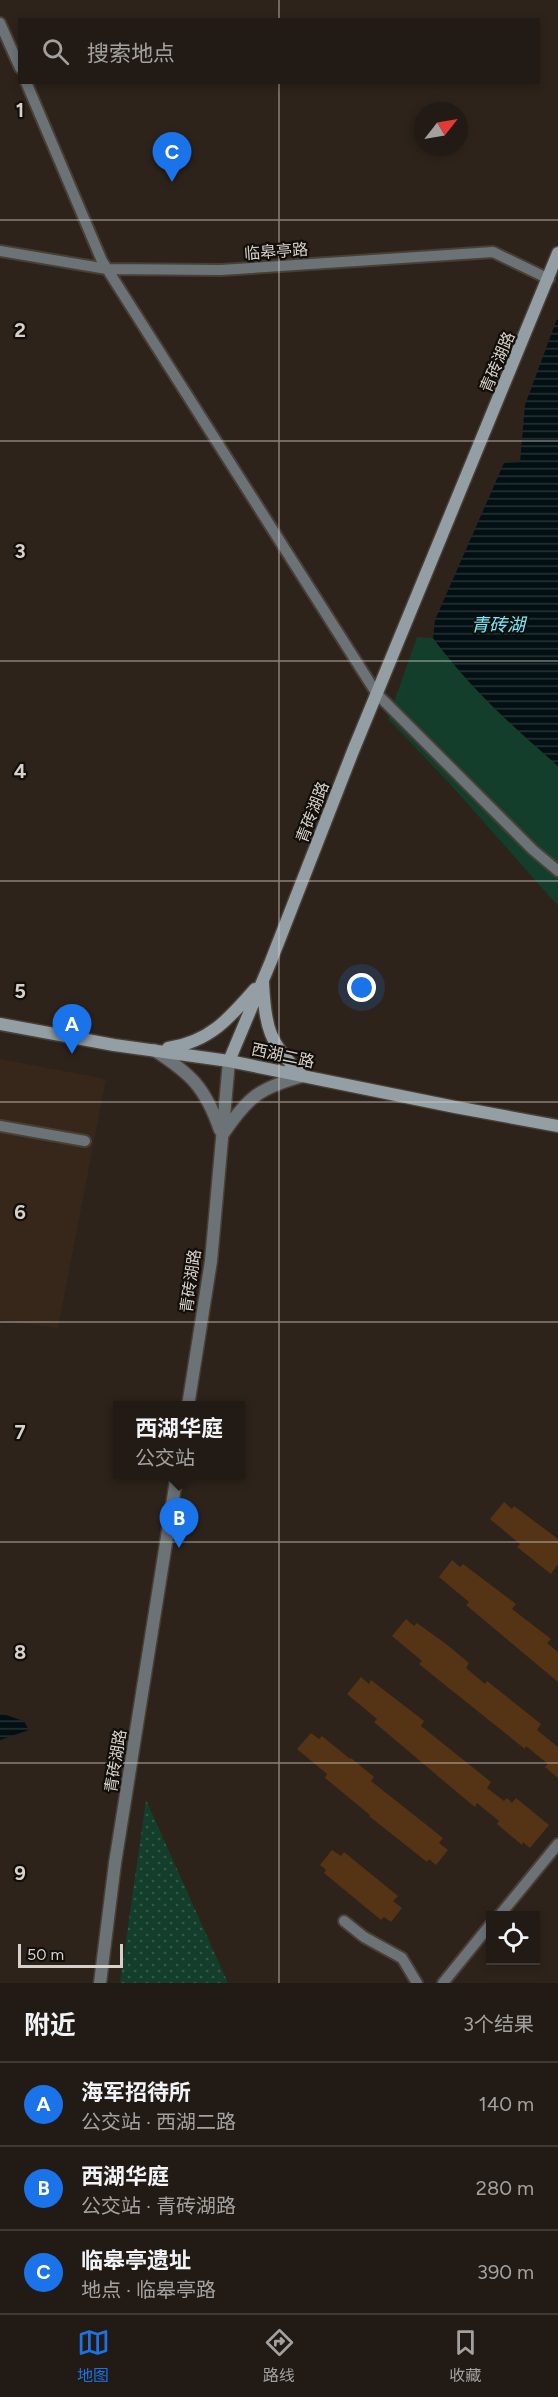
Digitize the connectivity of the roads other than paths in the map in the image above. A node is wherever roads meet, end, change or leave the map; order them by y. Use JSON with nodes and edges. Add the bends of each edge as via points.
{"nodes":[{"id":1,"x":0,"y":23,"type":"edge"},
{"id":2,"x":18,"y":64,"type":"edge"},
{"id":3,"x":27,"y":84,"type":"edge"},
{"id":4,"x":0,"y":251,"type":"edge"},
{"id":5,"x":558,"y":253,"type":"edge"},
{"id":6,"x":107,"y":269,"type":"junction"},
{"id":7,"x":549,"y":279,"type":"junction"},
{"id":8,"x":377,"y":694,"type":"junction"},
{"id":9,"x":558,"y":871,"type":"edge"},
{"id":10,"x":263,"y":979,"type":"junction"},
{"id":11,"x":0,"y":1024,"type":"edge"},
{"id":12,"x":154,"y":1050,"type":"junction"},
{"id":13,"x":229,"y":1061,"type":"junction"},
{"id":14,"x":303,"y":1076,"type":"junction"},
{"id":15,"x":0,"y":1126,"type":"edge"},
{"id":16,"x":558,"y":1126,"type":"edge"},
{"id":17,"x":222,"y":1135,"type":"junction"},
{"id":18,"x":85,"y":1141,"type":"dead end"},
{"id":19,"x":189,"y":1401,"type":"edge"},
{"id":20,"x":176,"y":1479,"type":"edge"},
{"id":21,"x":558,"y":1844,"type":"edge"},
{"id":22,"x":503,"y":1911,"type":"edge"},
{"id":23,"x":344,"y":1921,"type":"dead end"},
{"id":24,"x":486,"y":1931,"type":"edge"},
{"id":25,"x":100,"y":1983,"type":"edge"},
{"id":26,"x":417,"y":1983,"type":"edge"},
{"id":27,"x":443,"y":1983,"type":"edge"}],
"edges":[{"from":1,"to":2,"type":"street"},
{"from":3,"to":6,"type":"street"},
{"from":4,"to":6,"type":"street","name":"临皋亭路"},
{"from":5,"to":7,"type":"main road","name":"青砖湖路"},
{"from":6,"to":7,"type":"street","name":"临皋亭路","via":[[221,270],[493,252]]},
{"from":6,"to":8,"type":"street"},
{"from":7,"to":8,"type":"main road","name":"青砖湖路"},
{"from":8,"to":9,"type":"street"},
{"from":8,"to":10,"type":"main road","name":"青砖湖路"},
{"from":10,"to":12,"type":"main road","via":[[236,1012],[213,1032],[189,1045]]},
{"from":10,"to":13,"type":"main road","name":"青砖湖路"},
{"from":10,"to":14,"type":"main road","via":[[265,1015],[273,1042]]},
{"from":11,"to":12,"type":"main road","name":"西湖二路"},
{"from":12,"to":13,"type":"main road","name":"西湖二路"},
{"from":12,"to":17,"type":"street","via":[[201,1088]]},
{"from":13,"to":14,"type":"main road","name":"西湖二路"},
{"from":13,"to":17,"type":"street","name":"青砖湖路"},
{"from":14,"to":16,"type":"main road","name":"西湖二路"},
{"from":14,"to":17,"type":"street","via":[[273,1084],[254,1095]]},
{"from":15,"to":18,"type":"street"},
{"from":17,"to":19,"type":"street","name":"青砖湖路","via":[[211,1261]]},
{"from":20,"to":25,"type":"street","name":"青砖湖路","via":[[115,1863]]},
{"from":21,"to":22,"type":"street"},
{"from":23,"to":26,"type":"street","via":[[402,1958]]},
{"from":24,"to":27,"type":"street"}]}
